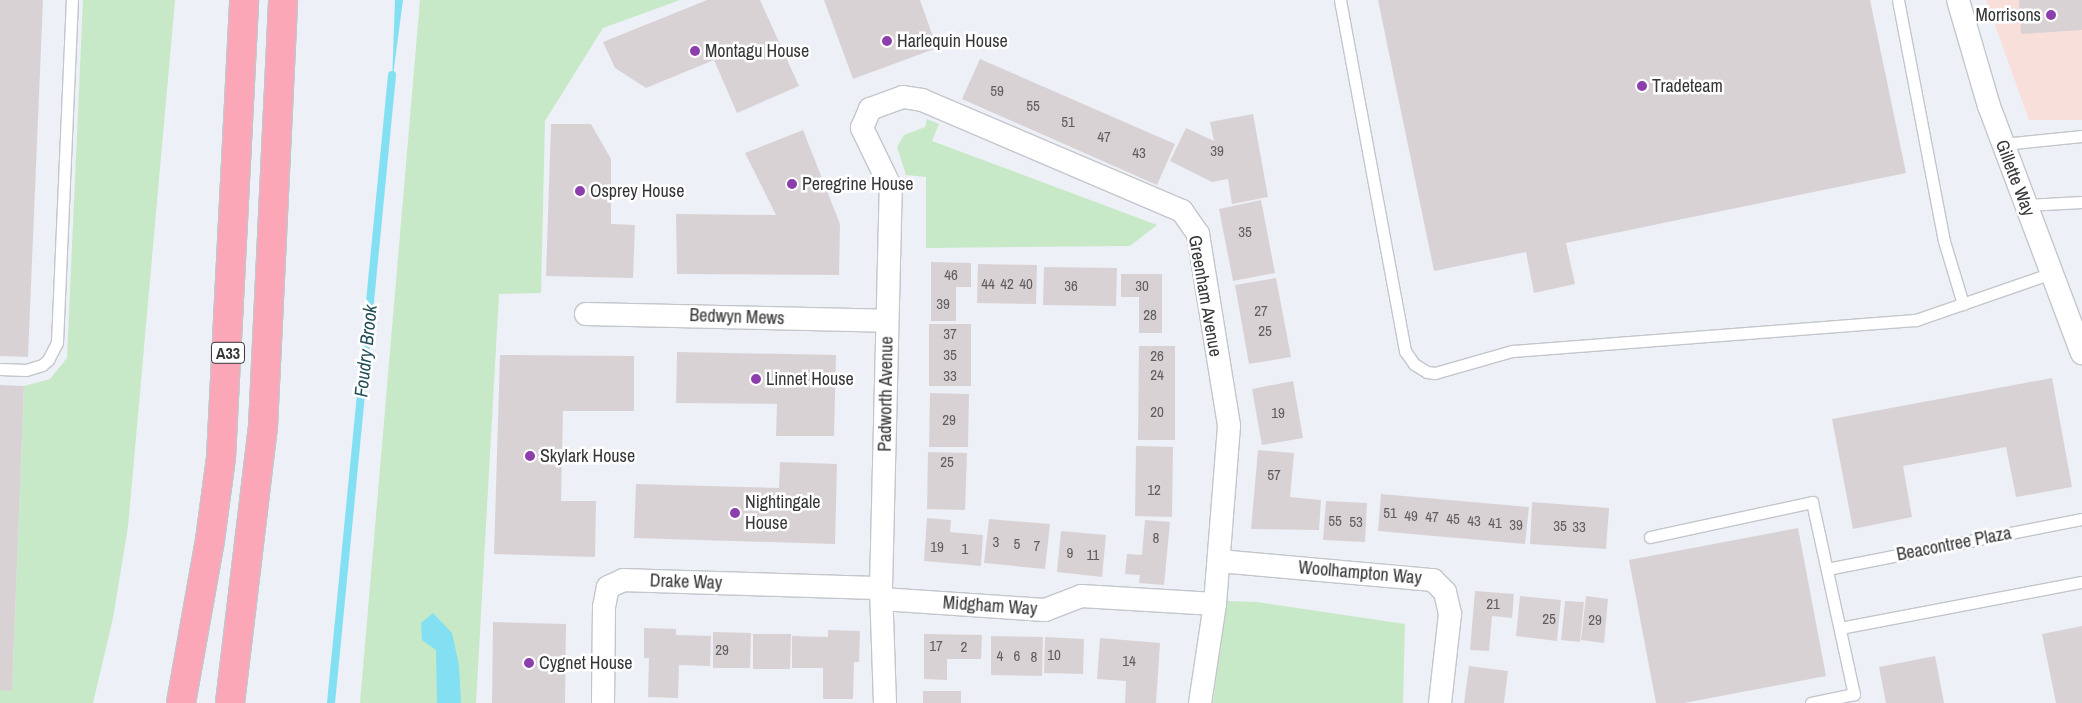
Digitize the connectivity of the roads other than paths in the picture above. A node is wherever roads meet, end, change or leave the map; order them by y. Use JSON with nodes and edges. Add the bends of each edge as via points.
{"nodes":[{"id":1,"x":72,"y":0,"type":"edge"},
{"id":2,"x":244,"y":0,"type":"edge"},
{"id":3,"x":282,"y":0,"type":"edge"},
{"id":4,"x":1340,"y":0,"type":"edge"},
{"id":5,"x":1898,"y":0,"type":"edge"},
{"id":6,"x":1958,"y":0,"type":"edge"},
{"id":7,"x":884,"y":102,"type":"joint"},
{"id":8,"x":2082,"y":136,"type":"edge"},
{"id":9,"x":2003,"y":144,"type":"junction"},
{"id":10,"x":2082,"y":202,"type":"edge"},
{"id":11,"x":2026,"y":205,"type":"junction"},
{"id":12,"x":2052,"y":273,"type":"junction"},
{"id":13,"x":1963,"y":304,"type":"junction"},
{"id":14,"x":586,"y":314,"type":"dead end"},
{"id":15,"x":887,"y":321,"type":"junction"},
{"id":16,"x":2078,"y":329,"type":"edge"},
{"id":17,"x":2082,"y":353,"type":"edge"},
{"id":18,"x":0,"y":369,"type":"edge"},
{"id":19,"x":2082,"y":519,"type":"edge"},
{"id":20,"x":1650,"y":537,"type":"dead end"},
{"id":21,"x":1219,"y":561,"type":"junction"},
{"id":22,"x":1827,"y":569,"type":"junction"},
{"id":23,"x":2082,"y":582,"type":"edge"},
{"id":24,"x":882,"y":593,"type":"junction"},
{"id":25,"x":1215,"y":604,"type":"junction"},
{"id":26,"x":1840,"y":628,"type":"junction"},
{"id":27,"x":181,"y":703,"type":"edge"},
{"id":28,"x":230,"y":703,"type":"edge"},
{"id":29,"x":603,"y":703,"type":"edge"},
{"id":30,"x":885,"y":703,"type":"edge"},
{"id":31,"x":1200,"y":703,"type":"edge"},
{"id":32,"x":1440,"y":703,"type":"edge"},
{"id":33,"x":1811,"y":703,"type":"edge"}],
"edges":[{"from":1,"to":18,"type":"lane","via":[[57,342],[42,365],[26,370]]},
{"from":2,"to":27,"type":"highway","number":"A33","via":[[221,458]]},
{"from":3,"to":28,"type":"highway","number":"A33","via":[[262,427]]},
{"from":4,"to":13,"type":"lane","via":[[1406,350],[1420,369],[1435,373],[1512,351],[1916,320]]},
{"from":5,"to":13,"type":"lane","via":[[1944,241]]},
{"from":6,"to":9,"type":"street","name":"Gillette Way"},
{"from":7,"to":15,"type":"street","name":"Padworth Avenue","via":[[870,109],[862,128],[891,188]]},
{"from":7,"to":21,"type":"street","name":"Greenham Avenue","via":[[903,97],[922,100],[1182,211],[1189,220],[1198,234],[1229,426]]},
{"from":8,"to":9,"type":"lane"},
{"from":9,"to":11,"type":"street","name":"Gillette Way"},
{"from":10,"to":11,"type":"lane"},
{"from":11,"to":12,"type":"street","name":"Gillette Way"},
{"from":12,"to":13,"type":"lane"},
{"from":12,"to":16,"type":"street","name":"Gillette Way"},
{"from":14,"to":15,"type":"street","name":"Bedwyn Mews"},
{"from":15,"to":24,"type":"street","name":"Padworth Avenue"},
{"from":16,"to":17,"type":"street","name":"Gillette Way"},
{"from":19,"to":22,"type":"lane","name":"Beacontree Plaza"},
{"from":20,"to":22,"type":"lane","via":[[1812,502]]},
{"from":21,"to":25,"type":"street","name":"Greenham Avenue"},
{"from":21,"to":32,"type":"street","name":"Woolhampton Way","via":[[1433,580],[1445,592],[1450,614]]},
{"from":22,"to":26,"type":"lane"},
{"from":23,"to":26,"type":"lane"},
{"from":24,"to":25,"type":"street","name":"Midgham Way","via":[[1045,610],[1081,596]]},
{"from":24,"to":29,"type":"street","name":"Drake Way","via":[[624,580],[608,587],[605,600]]},
{"from":24,"to":30,"type":"street","name":"Padworth Avenue"},
{"from":25,"to":31,"type":"street","name":"Greenham Avenue"},
{"from":26,"to":33,"type":"lane","via":[[1854,694]]}]}
